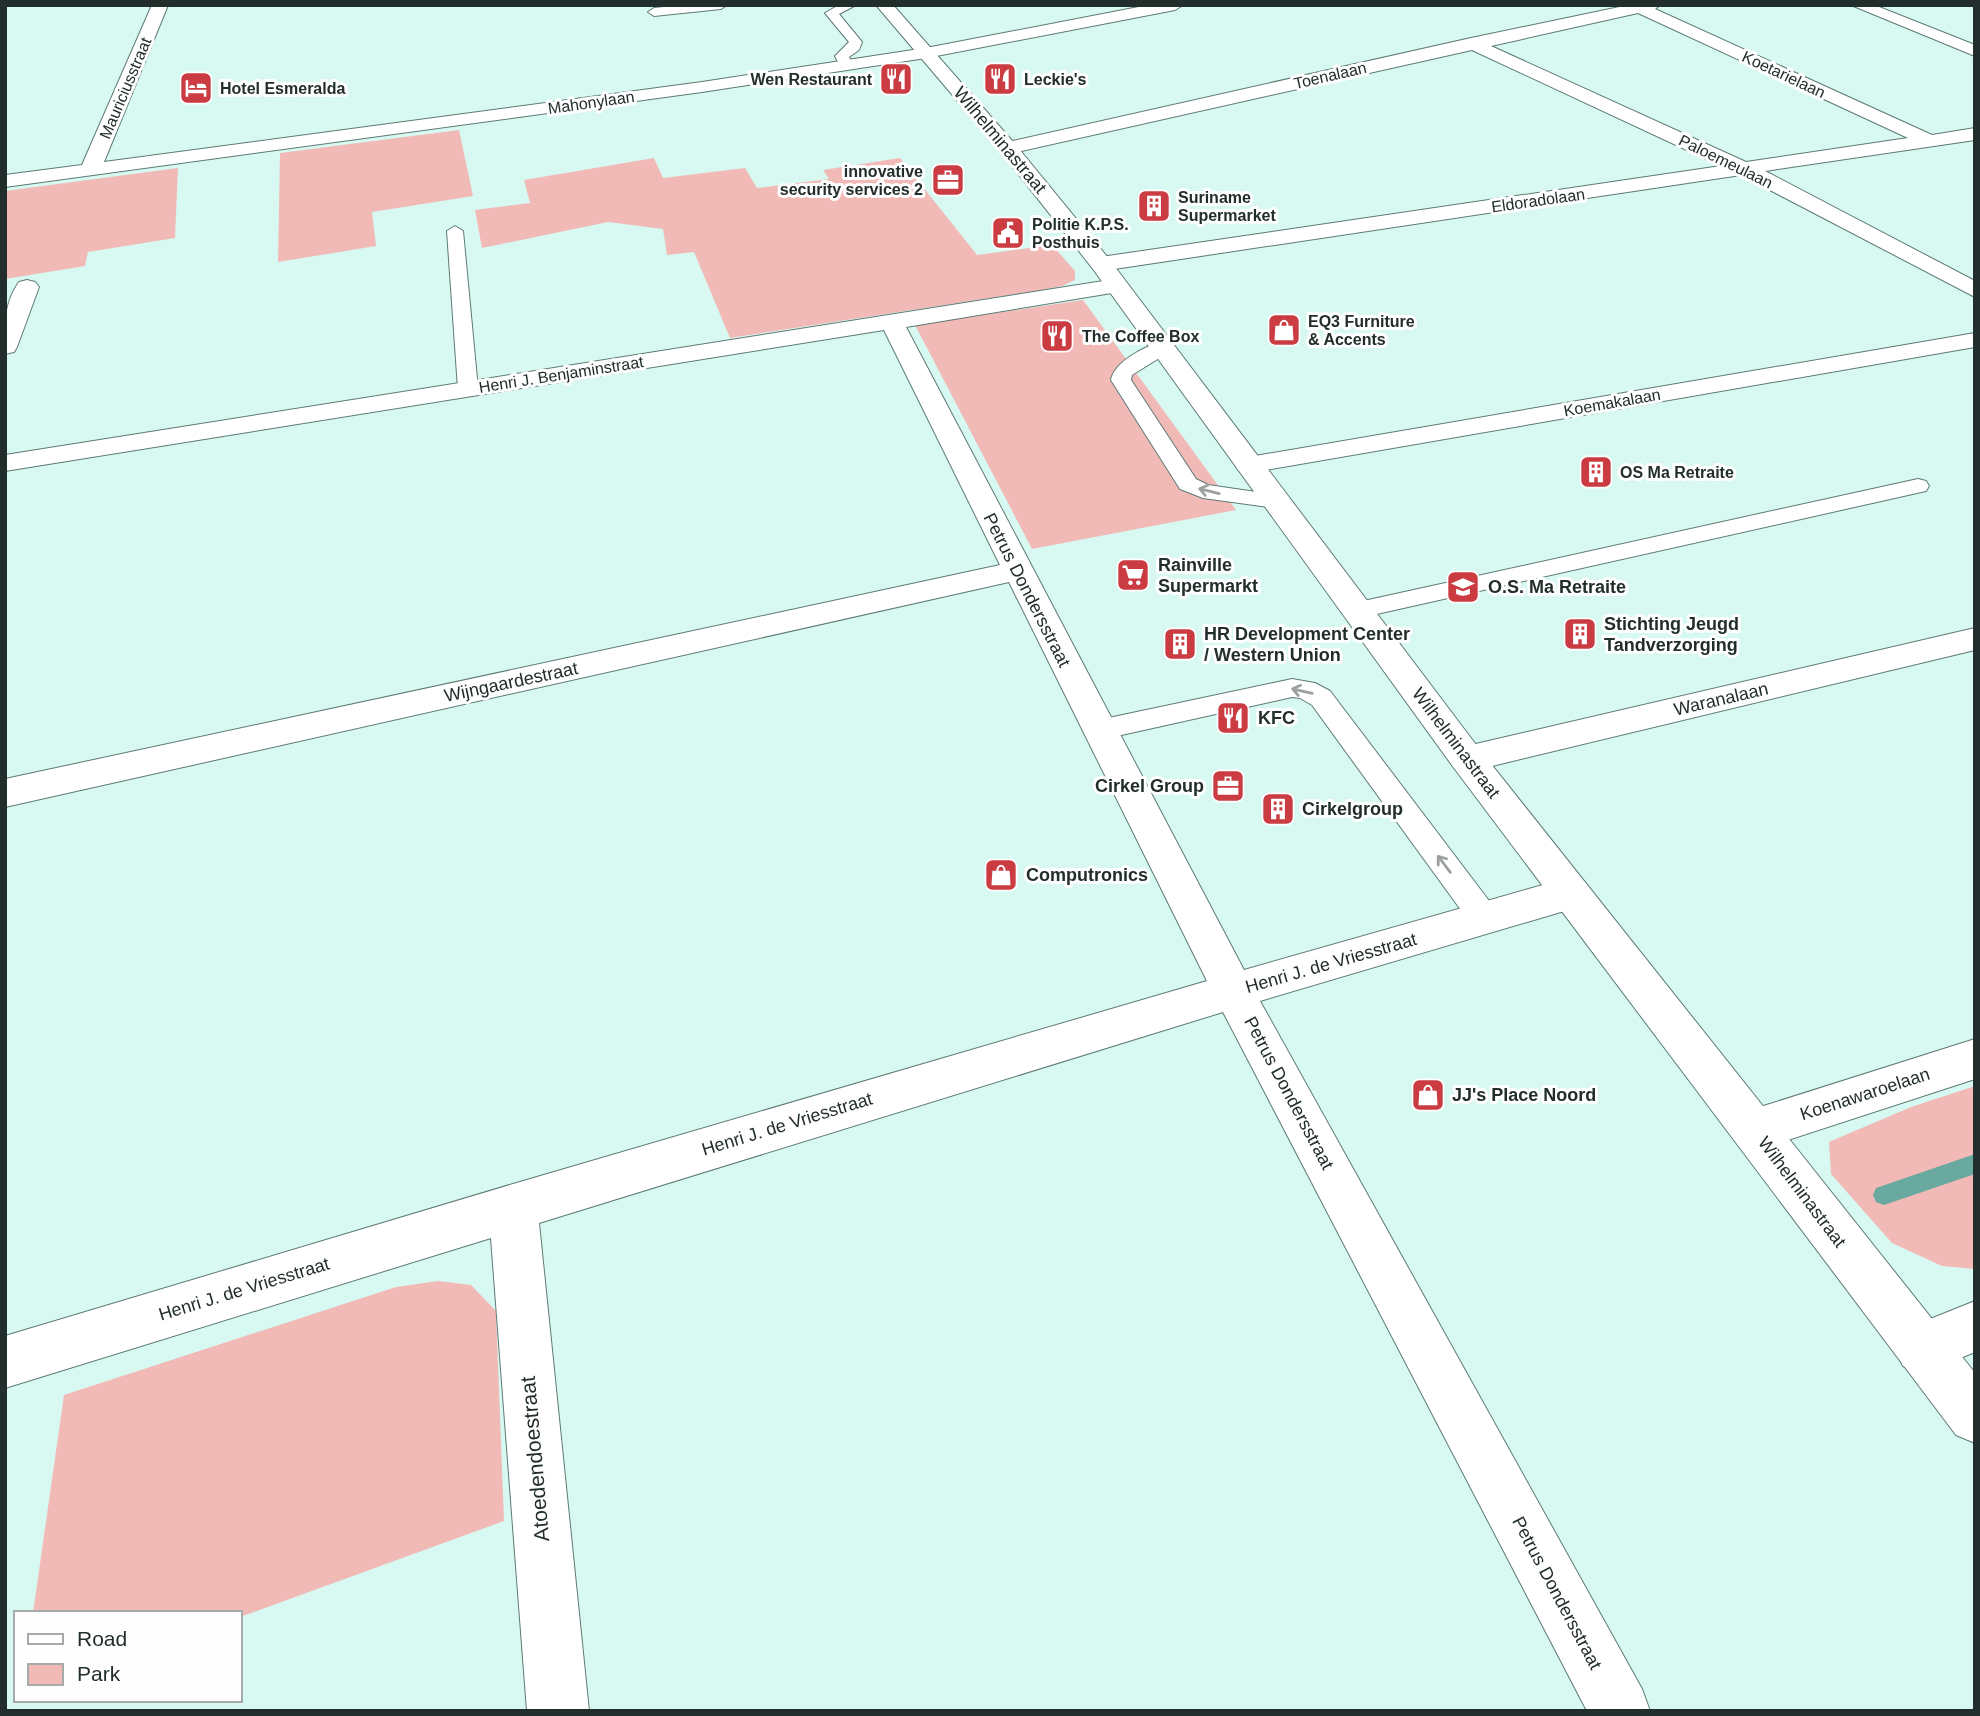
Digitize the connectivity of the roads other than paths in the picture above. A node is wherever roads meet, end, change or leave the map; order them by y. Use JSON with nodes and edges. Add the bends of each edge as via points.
{"nodes":[{"id":1,"x":160,"y":5,"type":"edge"},
{"id":2,"x":721,"y":5,"type":"edge"},
{"id":3,"x":850,"y":5,"type":"edge"},
{"id":4,"x":884,"y":5,"type":"edge"},
{"id":5,"x":1175,"y":5,"type":"edge"},
{"id":6,"x":1859,"y":5,"type":"edge"},
{"id":7,"x":1646,"y":6,"type":"edge"},
{"id":8,"x":654,"y":12,"type":"dead end"},
{"id":9,"x":1471,"y":43,"type":"junction"},
{"id":10,"x":1975,"y":51,"type":"edge"},
{"id":11,"x":926,"y":53,"type":"junction"},
{"id":12,"x":846,"y":65,"type":"junction"},
{"id":13,"x":1975,"y":134,"type":"edge"},
{"id":14,"x":1928,"y":140,"type":"junction"},
{"id":15,"x":1008,"y":148,"type":"junction"},
{"id":16,"x":1745,"y":169,"type":"junction"},
{"id":17,"x":90,"y":170,"type":"junction"},
{"id":18,"x":5,"y":181,"type":"edge"},
{"id":19,"x":455,"y":231,"type":"dead end"},
{"id":20,"x":1108,"y":275,"type":"junction"},
{"id":21,"x":27,"y":287,"type":"dead end"},
{"id":22,"x":1975,"y":290,"type":"edge"},
{"id":23,"x":891,"y":321,"type":"junction"},
{"id":24,"x":8,"y":334,"type":"edge"},
{"id":25,"x":1975,"y":340,"type":"edge"},
{"id":26,"x":1162,"y":348,"type":"junction"},
{"id":27,"x":468,"y":389,"type":"junction"},
{"id":28,"x":5,"y":463,"type":"edge"},
{"id":29,"x":1249,"y":465,"type":"junction"},
{"id":30,"x":1918,"y":486,"type":"dead end"},
{"id":31,"x":1276,"y":501,"type":"junction"},
{"id":32,"x":1016,"y":571,"type":"junction"},
{"id":33,"x":1359,"y":610,"type":"junction"},
{"id":34,"x":1975,"y":639,"type":"edge"},
{"id":35,"x":1099,"y":730,"type":"junction"},
{"id":36,"x":1467,"y":759,"type":"junction"},
{"id":37,"x":5,"y":793,"type":"edge"},
{"id":38,"x":1571,"y":893,"type":"junction"},
{"id":39,"x":1485,"y":919,"type":"junction"},
{"id":40,"x":1233,"y":990,"type":"junction"},
{"id":41,"x":1975,"y":1059,"type":"edge"},
{"id":42,"x":1754,"y":1130,"type":"junction"},
{"id":43,"x":513,"y":1207,"type":"junction"},
{"id":44,"x":1975,"y":1326,"type":"edge"},
{"id":45,"x":1921,"y":1348,"type":"junction"},
{"id":46,"x":5,"y":1362,"type":"edge"},
{"id":47,"x":1975,"y":1416,"type":"edge"},
{"id":48,"x":558,"y":1711,"type":"edge"},
{"id":49,"x":1620,"y":1711,"type":"edge"}],
"edges":[{"from":1,"to":17,"type":"street","name":"Mauriciusstraat"},
{"from":2,"to":8,"type":"lane"},
{"from":3,"to":12,"type":"lane","via":[[831,13],[856,42],[842,56]]},
{"from":4,"to":11,"type":"street","name":"Wilhelminastraat"},
{"from":5,"to":11,"type":"street","name":"Mahonylaan"},
{"from":6,"to":10,"type":"street"},
{"from":7,"to":9,"type":"street","name":"Toenalaan"},
{"from":7,"to":14,"type":"street","name":"Koetarielaan"},
{"from":9,"to":15,"type":"street","name":"Toenalaan"},
{"from":9,"to":16,"type":"street","name":"Paloemeulaan"},
{"from":11,"to":12,"type":"street","name":"Mahonylaan"},
{"from":11,"to":15,"type":"street","name":"Wilhelminastraat"},
{"from":12,"to":17,"type":"street","name":"Mahonylaan"},
{"from":13,"to":14,"type":"street","name":"Eldoradolaan"},
{"from":14,"to":16,"type":"street","name":"Eldoradolaan"},
{"from":15,"to":20,"type":"street","name":"Wilhelminastraat"},
{"from":16,"to":20,"type":"street","name":"Eldoradolaan"},
{"from":16,"to":22,"type":"street","name":"Paloemeulaan"},
{"from":17,"to":18,"type":"street","name":"Mahonylaan"},
{"from":19,"to":27,"type":"lane"},
{"from":20,"to":23,"type":"street","name":"Henri J. Benjaminstraat"},
{"from":20,"to":26,"type":"street","name":"Wilhelminastraat"},
{"from":21,"to":24,"type":"street"},
{"from":23,"to":27,"type":"street","name":"Henri J. Benjaminstraat"},
{"from":23,"to":32,"type":"street","name":"Petrus Dondersstraat"},
{"from":25,"to":29,"type":"street","name":"Koemakalaan"},
{"from":26,"to":29,"type":"street","name":"Wilhelminastraat"},
{"from":31,"to":26,"type":"lane","one_way":true,"via":[[1203,491],[1188,484],[1121,380],[1122,373]]},
{"from":27,"to":28,"type":"street","name":"Henri J. Benjaminstraat"},
{"from":29,"to":31,"type":"street","name":"Wilhelminastraat"},
{"from":30,"to":33,"type":"lane"},
{"from":31,"to":33,"type":"street","name":"Wilhelminastraat"},
{"from":32,"to":35,"type":"street","name":"Petrus Dondersstraat"},
{"from":32,"to":37,"type":"street","name":"Wijngaardestraat"},
{"from":33,"to":36,"type":"street","name":"Wilhelminastraat"},
{"from":34,"to":36,"type":"street","name":"Waranalaan"},
{"from":39,"to":35,"type":"lane","one_way":true,"via":[[1321,698],[1306,689],[1292,688]]},
{"from":35,"to":40,"type":"street","name":"Petrus Dondersstraat"},
{"from":36,"to":38,"type":"street","name":"Wilhelminastraat"},
{"from":38,"to":39,"type":"street","name":"Henri J. de Vriesstraat"},
{"from":38,"to":42,"type":"street","name":"Wilhelminastraat"},
{"from":39,"to":40,"type":"street","name":"Henri J. de Vriesstraat"},
{"from":40,"to":43,"type":"street","name":"Henri J. de Vriesstraat"},
{"from":40,"to":49,"type":"street","name":"Petrus Dondersstraat"},
{"from":41,"to":42,"type":"street","name":"Koenawaroelaan"},
{"from":42,"to":45,"type":"street","name":"Wilhelminastraat"},
{"from":43,"to":46,"type":"street","name":"Henri J. de Vriesstraat"},
{"from":43,"to":48,"type":"street","name":"Atoedendoestraat"},
{"from":44,"to":45,"type":"street"},
{"from":45,"to":47,"type":"street","name":"Wilhelminastraat"}]}
